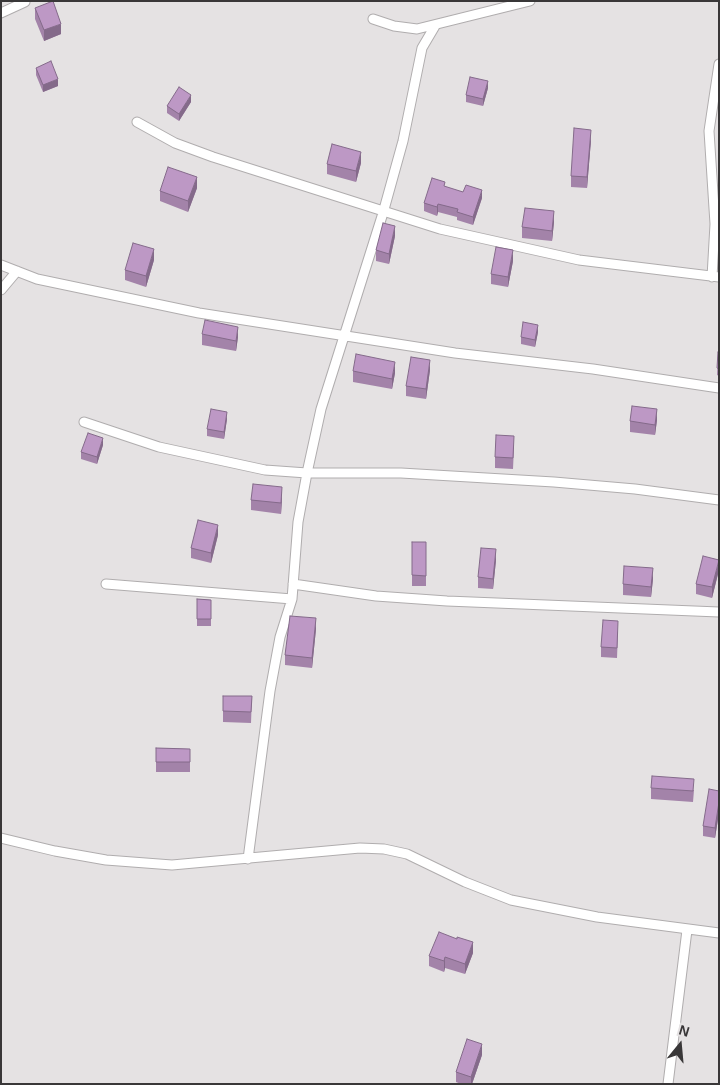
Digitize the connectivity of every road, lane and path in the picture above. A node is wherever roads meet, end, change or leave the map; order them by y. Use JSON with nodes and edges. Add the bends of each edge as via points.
{"nodes":[{"id":1,"x":530,"y":1,"type":"edge"},
{"id":2,"x":25,"y":2,"type":"edge"},
{"id":3,"x":1,"y":14,"type":"edge"},
{"id":4,"x":373,"y":19,"type":"dead end"},
{"id":5,"x":434,"y":26,"type":"junction"},
{"id":6,"x":417,"y":29,"type":"junction"},
{"id":7,"x":422,"y":48,"type":"junction"},
{"id":8,"x":719,"y":64,"type":"edge"},
{"id":9,"x":137,"y":122,"type":"dead end"},
{"id":10,"x":714,"y":155,"type":"edge"},
{"id":11,"x":383,"y":213,"type":"junction"},
{"id":12,"x":1,"y":265,"type":"edge"},
{"id":13,"x":17,"y":271,"type":"junction"},
{"id":14,"x":715,"y":277,"type":"edge"},
{"id":15,"x":1,"y":290,"type":"edge"},
{"id":16,"x":344,"y":334,"type":"junction"},
{"id":17,"x":719,"y":388,"type":"edge"},
{"id":18,"x":84,"y":422,"type":"dead end"},
{"id":19,"x":306,"y":474,"type":"junction"},
{"id":20,"x":719,"y":500,"type":"edge"},
{"id":21,"x":106,"y":584,"type":"dead end"},
{"id":22,"x":293,"y":584,"type":"junction"},
{"id":23,"x":292,"y":598,"type":"junction"},
{"id":24,"x":719,"y":612,"type":"edge"},
{"id":25,"x":1,"y":838,"type":"edge"},
{"id":26,"x":248,"y":859,"type":"junction"},
{"id":27,"x":687,"y":930,"type":"junction"},
{"id":28,"x":719,"y":932,"type":"edge"},
{"id":29,"x":668,"y":1084,"type":"edge"}],
"edges":[{"from":1,"to":5,"type":"street"},
{"from":2,"to":3,"type":"street"},
{"from":4,"to":6,"type":"street"},
{"from":5,"to":6,"type":"street"},
{"from":5,"to":7,"type":"street"},
{"from":6,"to":7,"type":"street"},
{"from":7,"to":11,"type":"street","via":[[403,141]]},
{"from":8,"to":10,"type":"street","via":[[711,108]]},
{"from":9,"to":11,"type":"street","via":[[175,143]]},
{"from":10,"to":14,"type":"street"},
{"from":11,"to":14,"type":"street","via":[[551,255]]},
{"from":11,"to":16,"type":"street"},
{"from":12,"to":13,"type":"street"},
{"from":13,"to":15,"type":"street"},
{"from":13,"to":16,"type":"street","via":[[105,295],[199,313]]},
{"from":16,"to":17,"type":"street","via":[[456,353]]},
{"from":16,"to":19,"type":"street","via":[[321,409]]},
{"from":18,"to":19,"type":"street","via":[[159,447],[218,461]]},
{"from":19,"to":20,"type":"street","via":[[401,474],[554,482]]},
{"from":19,"to":22,"type":"street"},
{"from":21,"to":23,"type":"street"},
{"from":22,"to":23,"type":"street"},
{"from":22,"to":24,"type":"street","via":[[358,594],[446,601]]},
{"from":23,"to":26,"type":"street","via":[[280,637],[270,691]]},
{"from":25,"to":26,"type":"street","via":[[55,851],[138,863],[172,865]]},
{"from":26,"to":27,"type":"street","via":[[360,848],[384,849],[408,854],[464,882],[511,900]]},
{"from":27,"to":28,"type":"street"},
{"from":27,"to":29,"type":"street"}]}
